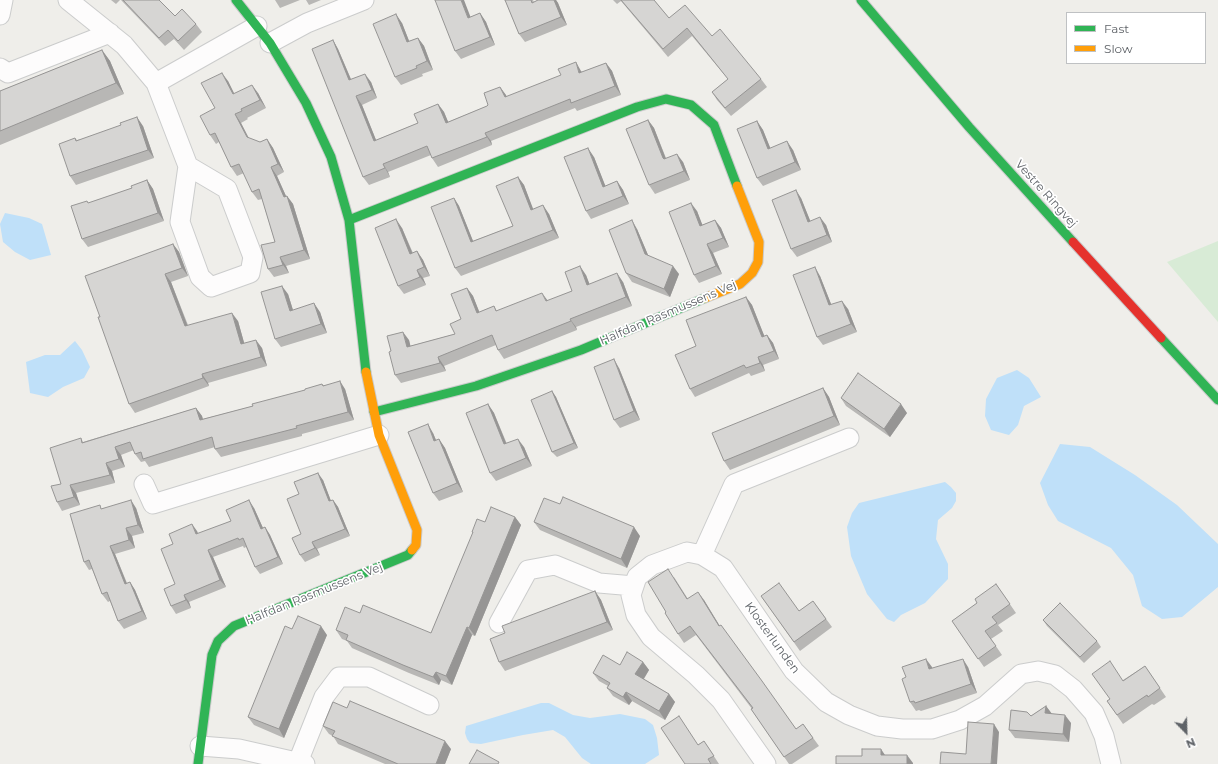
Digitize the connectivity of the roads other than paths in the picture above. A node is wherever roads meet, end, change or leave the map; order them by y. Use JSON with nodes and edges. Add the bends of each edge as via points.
{"nodes":[{"id":1,"x":3,"y":0,"type":"edge"},
{"id":2,"x":68,"y":0,"type":"edge"},
{"id":3,"x":236,"y":0,"type":"edge"},
{"id":4,"x":364,"y":0,"type":"edge"},
{"id":5,"x":861,"y":0,"type":"edge"},
{"id":6,"x":0,"y":15,"type":"edge"},
{"id":7,"x":257,"y":26,"type":"junction"},
{"id":8,"x":110,"y":34,"type":"junction"},
{"id":9,"x":270,"y":42,"type":"junction"},
{"id":10,"x":0,"y":68,"type":"edge"},
{"id":11,"x":156,"y":83,"type":"junction"},
{"id":12,"x":188,"y":166,"type":"junction"},
{"id":13,"x":349,"y":220,"type":"junction"},
{"id":14,"x":1218,"y":400,"type":"edge"},
{"id":15,"x":374,"y":412,"type":"junction"},
{"id":16,"x":378,"y":435,"type":"junction"},
{"id":17,"x":849,"y":438,"type":"dead end"},
{"id":18,"x":144,"y":484,"type":"dead end"},
{"id":19,"x":702,"y":555,"type":"junction"},
{"id":20,"x":634,"y":586,"type":"junction"},
{"id":21,"x":499,"y":622,"type":"dead end"},
{"id":22,"x":429,"y":705,"type":"dead end"},
{"id":23,"x":199,"y":755,"type":"edge"},
{"id":24,"x":302,"y":763,"type":"edge"},
{"id":25,"x":766,"y":764,"type":"edge"},
{"id":26,"x":1111,"y":764,"type":"edge"}],
"edges":[{"from":1,"to":6,"type":"street"},
{"from":2,"to":8,"type":"street"},
{"from":3,"to":7,"type":"street","name":"Halfdan Rasmussens Vej"},
{"from":4,"to":9,"type":"street","via":[[307,23]]},
{"from":5,"to":14,"type":"street","name":"Vestre Ringvej","via":[[969,127]]},
{"from":7,"to":9,"type":"street","name":"Halfdan Rasmussens Vej"},
{"from":7,"to":11,"type":"street"},
{"from":8,"to":10,"type":"street","via":[[8,73]]},
{"from":8,"to":11,"type":"street","via":[[124,45]]},
{"from":9,"to":13,"type":"street","name":"Halfdan Rasmussens Vej","via":[[306,103],[331,157]]},
{"from":11,"to":12,"type":"street"},
{"from":12,"to":12,"type":"street","via":[[180,222],[200,278],[211,287],[250,273],[253,257],[227,189]]},
{"from":13,"to":15,"type":"street","name":"Halfdan Rasmussens Vej","via":[[366,376]]},
{"from":13,"to":15,"type":"street","name":"Halfdan Rasmussens Vej","via":[[637,107],[666,100],[691,105],[714,126],[759,242],[758,262],[752,273],[740,284],[581,350],[476,386]]},
{"from":15,"to":16,"type":"street","name":"Halfdan Rasmussens Vej"},
{"from":16,"to":18,"type":"street","via":[[153,504]]},
{"from":16,"to":23,"type":"street","name":"Halfdan Rasmussens Vej","via":[[417,530],[416,545],[408,555],[234,626],[218,641],[212,655]]},
{"from":17,"to":19,"type":"street","via":[[734,484]]},
{"from":19,"to":20,"type":"street","name":"Klosterlunden","via":[[688,552],[652,565],[638,577]]},
{"from":19,"to":26,"type":"street","name":"Klosterlunden","via":[[723,568],[794,671],[826,702],[849,715],[877,726],[932,729],[960,720],[985,706],[1021,674],[1038,671],[1055,675],[1073,688],[1094,713],[1104,736]]},
{"from":20,"to":21,"type":"street","via":[[599,583],[555,565],[528,570]]},
{"from":20,"to":25,"type":"street","via":[[631,595],[636,615],[651,637],[722,700]]},
{"from":22,"to":24,"type":"street","via":[[369,677],[339,677],[324,697]]},
{"from":23,"to":24,"type":"street","via":[[239,749]]}]}
